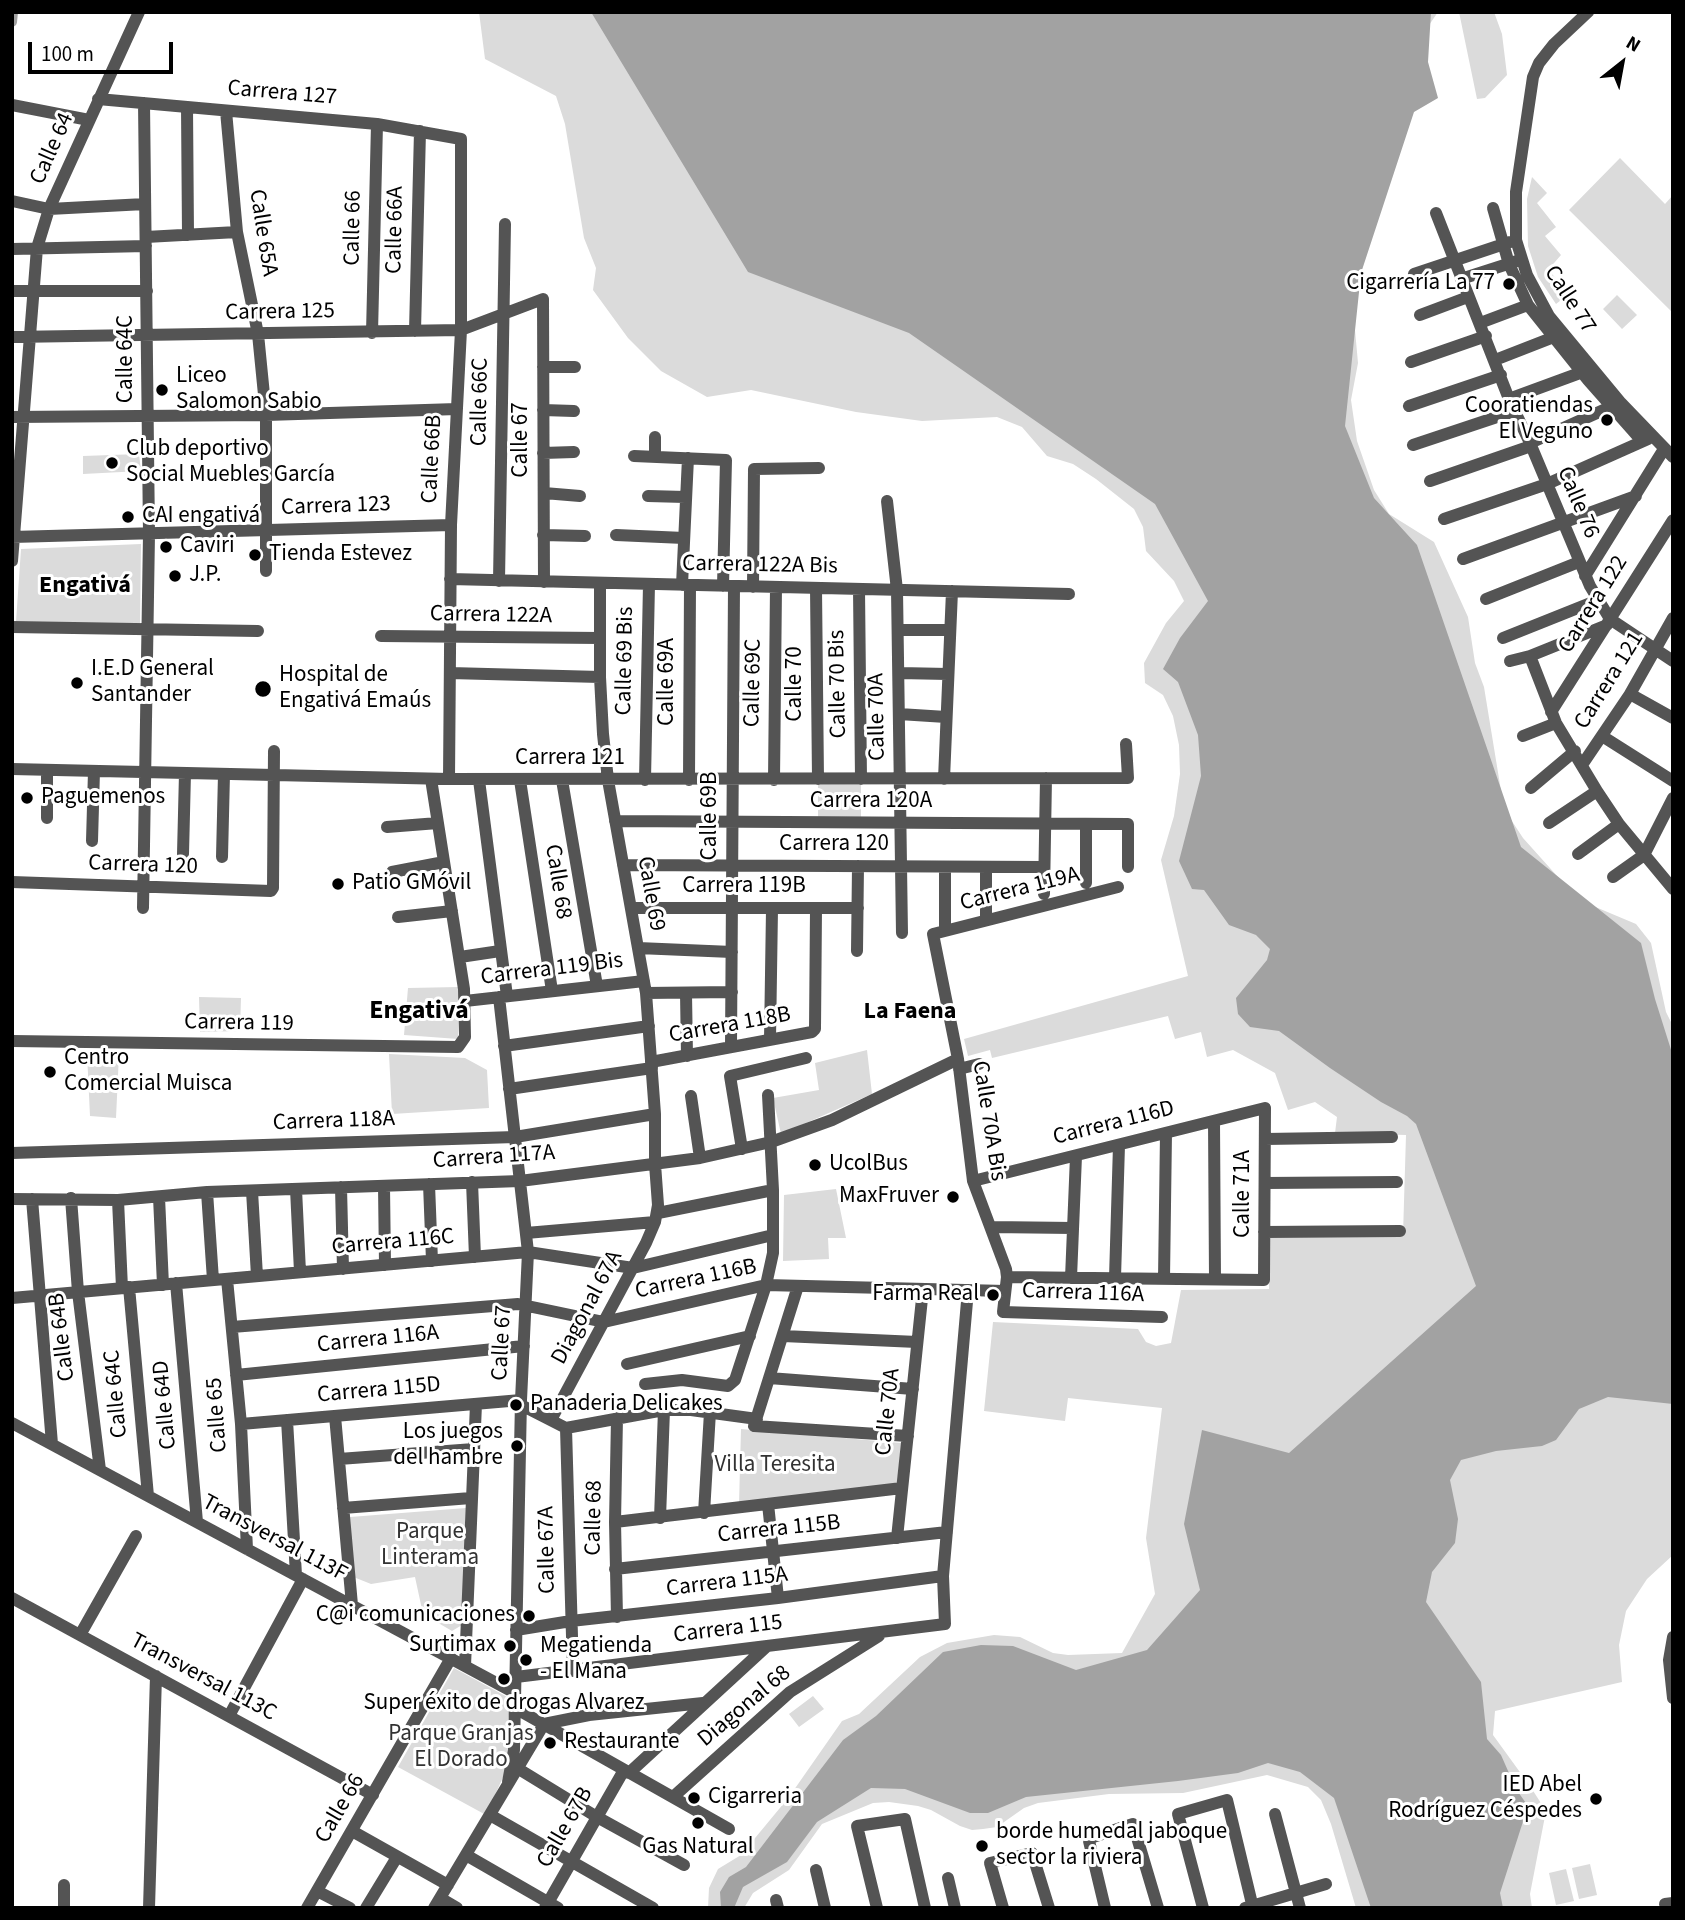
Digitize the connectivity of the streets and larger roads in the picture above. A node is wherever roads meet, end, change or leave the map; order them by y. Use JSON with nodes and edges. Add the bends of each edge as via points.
{"nodes":[{"id":1,"x":139,"y":12,"type":"edge"},
{"id":2,"x":1588,"y":12,"type":"edge"},
{"id":3,"x":98,"y":99,"type":"junction"},
{"id":4,"x":144,"y":103,"type":"junction"},
{"id":5,"x":12,"y":105,"type":"edge"},
{"id":6,"x":187,"y":107,"type":"junction"},
{"id":7,"x":226,"y":111,"type":"junction"},
{"id":8,"x":89,"y":120,"type":"junction"},
{"id":9,"x":377,"y":124,"type":"junction"},
{"id":10,"x":419,"y":131,"type":"junction"},
{"id":11,"x":461,"y":140,"type":"joint"},
{"id":12,"x":12,"y":201,"type":"edge"},
{"id":13,"x":145,"y":204,"type":"junction"},
{"id":14,"x":1493,"y":208,"type":"dead end"},
{"id":15,"x":49,"y":209,"type":"junction"},
{"id":16,"x":1436,"y":213,"type":"dead end"},
{"id":17,"x":505,"y":224,"type":"dead end"},
{"id":18,"x":237,"y":232,"type":"junction"},
{"id":19,"x":188,"y":235,"type":"junction"},
{"id":20,"x":1516,"y":240,"type":"junction"},
{"id":21,"x":146,"y":241,"type":"junction"},
{"id":22,"x":1503,"y":244,"type":"junction"},
{"id":23,"x":37,"y":248,"type":"junction"},
{"id":24,"x":12,"y":249,"type":"edge"},
{"id":25,"x":1454,"y":261,"type":"junction"},
{"id":26,"x":1515,"y":262,"type":"junction"},
{"id":27,"x":1414,"y":274,"type":"dead end"},
{"id":28,"x":1461,"y":279,"type":"junction"},
{"id":29,"x":32,"y":290,"type":"junction"},
{"id":30,"x":12,"y":291,"type":"edge"},
{"id":31,"x":147,"y":291,"type":"junction"},
{"id":32,"x":1468,"y":297,"type":"junction"},
{"id":33,"x":543,"y":299,"type":"joint"},
{"id":34,"x":1528,"y":305,"type":"junction"},
{"id":35,"x":504,"y":314,"type":"junction"},
{"id":36,"x":1420,"y":316,"type":"dead end"},
{"id":37,"x":1480,"y":323,"type":"junction"},
{"id":38,"x":461,"y":330,"type":"junction"},
{"id":39,"x":415,"y":331,"type":"junction"},
{"id":40,"x":372,"y":332,"type":"junction"},
{"id":41,"x":258,"y":334,"type":"junction"},
{"id":42,"x":28,"y":336,"type":"junction"},
{"id":43,"x":148,"y":336,"type":"junction"},
{"id":44,"x":1486,"y":336,"type":"junction"},
{"id":45,"x":12,"y":337,"type":"edge"},
{"id":46,"x":1554,"y":337,"type":"junction"},
{"id":47,"x":1496,"y":360,"type":"junction"},
{"id":48,"x":1411,"y":362,"type":"dead end"},
{"id":49,"x":543,"y":367,"type":"junction"},
{"id":50,"x":575,"y":367,"type":"dead end"},
{"id":51,"x":1587,"y":370,"type":"junction"},
{"id":52,"x":1501,"y":375,"type":"junction"},
{"id":53,"x":1512,"y":405,"type":"junction"},
{"id":54,"x":1616,"y":405,"type":"junction"},
{"id":55,"x":1409,"y":406,"type":"dead end"},
{"id":56,"x":457,"y":409,"type":"junction"},
{"id":57,"x":544,"y":411,"type":"junction"},
{"id":58,"x":574,"y":411,"type":"dead end"},
{"id":59,"x":266,"y":415,"type":"junction"},
{"id":60,"x":148,"y":416,"type":"junction"},
{"id":61,"x":18,"y":417,"type":"edge"},
{"id":62,"x":655,"y":437,"type":"dead end"},
{"id":63,"x":1647,"y":439,"type":"junction"},
{"id":64,"x":1530,"y":444,"type":"junction"},
{"id":65,"x":1413,"y":445,"type":"dead end"},
{"id":66,"x":574,"y":452,"type":"dead end"},
{"id":67,"x":543,"y":453,"type":"junction"},
{"id":68,"x":1669,"y":453,"type":"edge"},
{"id":69,"x":634,"y":456,"type":"dead end"},
{"id":70,"x":655,"y":457,"type":"junction"},
{"id":71,"x":688,"y":458,"type":"junction"},
{"id":72,"x":819,"y":468,"type":"dead end"},
{"id":73,"x":1430,"y":481,"type":"dead end"},
{"id":74,"x":1547,"y":484,"type":"junction"},
{"id":75,"x":544,"y":493,"type":"junction"},
{"id":76,"x":580,"y":496,"type":"dead end"},
{"id":77,"x":648,"y":496,"type":"dead end"},
{"id":78,"x":685,"y":496,"type":"junction"},
{"id":79,"x":1636,"y":496,"type":"junction"},
{"id":80,"x":887,"y":501,"type":"dead end"},
{"id":81,"x":1444,"y":519,"type":"dead end"},
{"id":82,"x":1673,"y":520,"type":"edge"},
{"id":83,"x":1563,"y":522,"type":"junction"},
{"id":84,"x":451,"y":525,"type":"junction"},
{"id":85,"x":265,"y":531,"type":"junction"},
{"id":86,"x":149,"y":534,"type":"junction"},
{"id":87,"x":543,"y":535,"type":"junction"},
{"id":88,"x":616,"y":535,"type":"dead end"},
{"id":89,"x":585,"y":536,"type":"dead end"},
{"id":90,"x":13,"y":537,"type":"edge"},
{"id":91,"x":684,"y":538,"type":"junction"},
{"id":92,"x":1463,"y":559,"type":"dead end"},
{"id":93,"x":12,"y":561,"type":"edge"},
{"id":94,"x":1579,"y":562,"type":"junction"},
{"id":95,"x":266,"y":571,"type":"dead end"},
{"id":96,"x":1585,"y":576,"type":"junction"},
{"id":97,"x":450,"y":579,"type":"junction"},
{"id":98,"x":499,"y":581,"type":"junction"},
{"id":99,"x":544,"y":582,"type":"junction"},
{"id":100,"x":600,"y":583,"type":"junction"},
{"id":101,"x":649,"y":584,"type":"junction"},
{"id":102,"x":686,"y":585,"type":"junction"},
{"id":103,"x":729,"y":586,"type":"junction"},
{"id":104,"x":753,"y":587,"type":"junction"},
{"id":105,"x":776,"y":587,"type":"junction"},
{"id":106,"x":816,"y":588,"type":"junction"},
{"id":107,"x":859,"y":589,"type":"junction"},
{"id":108,"x":897,"y":590,"type":"junction"},
{"id":109,"x":952,"y":591,"type":"junction"},
{"id":110,"x":1069,"y":594,"type":"dead end"},
{"id":111,"x":1486,"y":599,"type":"dead end"},
{"id":112,"x":1598,"y":600,"type":"junction"},
{"id":113,"x":1673,"y":618,"type":"edge"},
{"id":114,"x":1609,"y":622,"type":"junction"},
{"id":115,"x":12,"y":626,"type":"edge"},
{"id":116,"x":148,"y":629,"type":"junction"},
{"id":117,"x":898,"y":630,"type":"junction"},
{"id":118,"x":950,"y":630,"type":"junction"},
{"id":119,"x":258,"y":631,"type":"dead end"},
{"id":120,"x":381,"y":636,"type":"dead end"},
{"id":121,"x":450,"y":636,"type":"junction"},
{"id":122,"x":600,"y":638,"type":"junction"},
{"id":123,"x":1503,"y":638,"type":"dead end"},
{"id":124,"x":1655,"y":650,"type":"junction"},
{"id":125,"x":1530,"y":656,"type":"junction"},
{"id":126,"x":1510,"y":661,"type":"dead end"},
{"id":127,"x":1673,"y":661,"type":"edge"},
{"id":128,"x":450,"y":673,"type":"junction"},
{"id":129,"x":899,"y":673,"type":"junction"},
{"id":130,"x":948,"y":674,"type":"junction"},
{"id":131,"x":600,"y":677,"type":"junction"},
{"id":132,"x":1630,"y":694,"type":"junction"},
{"id":133,"x":899,"y":715,"type":"junction"},
{"id":134,"x":946,"y":717,"type":"junction"},
{"id":135,"x":1554,"y":717,"type":"junction"},
{"id":136,"x":1673,"y":718,"type":"edge"},
{"id":137,"x":1523,"y":736,"type":"dead end"},
{"id":138,"x":1602,"y":736,"type":"junction"},
{"id":139,"x":1126,"y":744,"type":"dead end"},
{"id":140,"x":274,"y":751,"type":"dead end"},
{"id":141,"x":1575,"y":751,"type":"junction"},
{"id":142,"x":1582,"y":765,"type":"junction"},
{"id":143,"x":12,"y":769,"type":"edge"},
{"id":144,"x":47,"y":770,"type":"junction"},
{"id":145,"x":94,"y":771,"type":"junction"},
{"id":146,"x":145,"y":773,"type":"junction"},
{"id":147,"x":185,"y":774,"type":"junction"},
{"id":148,"x":224,"y":774,"type":"junction"},
{"id":149,"x":273,"y":775,"type":"junction"},
{"id":150,"x":1046,"y":778,"type":"junction"},
{"id":151,"x":431,"y":779,"type":"junction"},
{"id":152,"x":449,"y":779,"type":"junction"},
{"id":153,"x":818,"y":779,"type":"junction"},
{"id":154,"x":861,"y":779,"type":"junction"},
{"id":155,"x":900,"y":779,"type":"junction"},
{"id":156,"x":944,"y":779,"type":"junction"},
{"id":157,"x":479,"y":780,"type":"junction"},
{"id":158,"x":520,"y":780,"type":"junction"},
{"id":159,"x":562,"y":780,"type":"junction"},
{"id":160,"x":608,"y":780,"type":"junction"},
{"id":161,"x":645,"y":780,"type":"junction"},
{"id":162,"x":689,"y":780,"type":"junction"},
{"id":163,"x":733,"y":780,"type":"junction"},
{"id":164,"x":774,"y":780,"type":"junction"},
{"id":165,"x":1673,"y":781,"type":"edge"},
{"id":166,"x":1531,"y":788,"type":"dead end"},
{"id":167,"x":1597,"y":791,"type":"junction"},
{"id":168,"x":1673,"y":798,"type":"edge"},
{"id":169,"x":47,"y":818,"type":"dead end"},
{"id":170,"x":615,"y":821,"type":"junction"},
{"id":171,"x":438,"y":822,"type":"junction"},
{"id":172,"x":732,"y":822,"type":"junction"},
{"id":173,"x":901,"y":823,"type":"junction"},
{"id":174,"x":1045,"y":823,"type":"junction"},
{"id":175,"x":1086,"y":824,"type":"junction"},
{"id":176,"x":1549,"y":824,"type":"dead end"},
{"id":177,"x":1619,"y":824,"type":"junction"},
{"id":178,"x":387,"y":827,"type":"dead end"},
{"id":179,"x":92,"y":841,"type":"dead end"},
{"id":180,"x":183,"y":853,"type":"dead end"},
{"id":181,"x":1578,"y":854,"type":"dead end"},
{"id":182,"x":1644,"y":855,"type":"junction"},
{"id":183,"x":222,"y":857,"type":"dead end"},
{"id":184,"x":444,"y":862,"type":"junction"},
{"id":185,"x":623,"y":865,"type":"junction"},
{"id":186,"x":732,"y":866,"type":"junction"},
{"id":187,"x":858,"y":866,"type":"junction"},
{"id":188,"x":901,"y":866,"type":"junction"},
{"id":189,"x":945,"y":867,"type":"junction"},
{"id":190,"x":986,"y":867,"type":"junction"},
{"id":191,"x":1044,"y":867,"type":"junction"},
{"id":192,"x":1128,"y":867,"type":"dead end"},
{"id":193,"x":392,"y":872,"type":"dead end"},
{"id":194,"x":1614,"y":877,"type":"dead end"},
{"id":195,"x":12,"y":882,"type":"edge"},
{"id":196,"x":1086,"y":883,"type":"dead end"},
{"id":197,"x":144,"y":887,"type":"junction"},
{"id":198,"x":1118,"y":887,"type":"dead end"},
{"id":199,"x":1673,"y":889,"type":"edge"},
{"id":200,"x":1044,"y":894,"type":"dead end"},
{"id":201,"x":144,"y":908,"type":"dead end"},
{"id":202,"x":631,"y":908,"type":"junction"},
{"id":203,"x":732,"y":908,"type":"junction"},
{"id":204,"x":858,"y":908,"type":"junction"},
{"id":205,"x":772,"y":909,"type":"junction"},
{"id":206,"x":816,"y":909,"type":"junction"},
{"id":207,"x":452,"y":911,"type":"junction"},
{"id":208,"x":398,"y":917,"type":"dead end"},
{"id":209,"x":986,"y":920,"type":"junction"},
{"id":210,"x":902,"y":933,"type":"dead end"},
{"id":211,"x":939,"y":933,"type":"junction"},
{"id":212,"x":638,"y":948,"type":"junction"},
{"id":213,"x":500,"y":951,"type":"junction"},
{"id":214,"x":857,"y":951,"type":"dead end"},
{"id":215,"x":732,"y":952,"type":"junction"},
{"id":216,"x":460,"y":957,"type":"junction"},
{"id":217,"x":597,"y":986,"type":"junction"},
{"id":218,"x":645,"y":987,"type":"junction"},
{"id":219,"x":552,"y":991,"type":"junction"},
{"id":220,"x":732,"y":992,"type":"junction"},
{"id":221,"x":686,"y":993,"type":"junction"},
{"id":222,"x":503,"y":997,"type":"junction"},
{"id":223,"x":465,"y":1001,"type":"junction"},
{"id":224,"x":649,"y":1026,"type":"junction"},
{"id":225,"x":770,"y":1039,"type":"junction"},
{"id":226,"x":12,"y":1041,"type":"edge"},
{"id":227,"x":504,"y":1046,"type":"junction"},
{"id":228,"x":731,"y":1046,"type":"junction"},
{"id":229,"x":687,"y":1056,"type":"junction"},
{"id":230,"x":806,"y":1058,"type":"dead end"},
{"id":231,"x":958,"y":1064,"type":"junction"},
{"id":232,"x":979,"y":1064,"type":"dead end"},
{"id":233,"x":652,"y":1065,"type":"junction"},
{"id":234,"x":509,"y":1088,"type":"junction"},
{"id":235,"x":768,"y":1095,"type":"dead end"},
{"id":236,"x":691,"y":1096,"type":"dead end"},
{"id":237,"x":1265,"y":1108,"type":"joint"},
{"id":238,"x":655,"y":1114,"type":"junction"},
{"id":239,"x":1214,"y":1121,"type":"junction"},
{"id":240,"x":1166,"y":1133,"type":"junction"},
{"id":241,"x":1392,"y":1137,"type":"dead end"},
{"id":242,"x":515,"y":1138,"type":"junction"},
{"id":243,"x":1265,"y":1139,"type":"junction"},
{"id":244,"x":771,"y":1142,"type":"junction"},
{"id":245,"x":1119,"y":1145,"type":"junction"},
{"id":246,"x":742,"y":1149,"type":"junction"},
{"id":247,"x":12,"y":1153,"type":"edge"},
{"id":248,"x":1076,"y":1156,"type":"junction"},
{"id":249,"x":699,"y":1158,"type":"junction"},
{"id":250,"x":654,"y":1164,"type":"junction"},
{"id":251,"x":520,"y":1181,"type":"junction"},
{"id":252,"x":973,"y":1181,"type":"junction"},
{"id":253,"x":471,"y":1182,"type":"junction"},
{"id":254,"x":1398,"y":1182,"type":"dead end"},
{"id":255,"x":1265,"y":1183,"type":"junction"},
{"id":256,"x":429,"y":1184,"type":"junction"},
{"id":257,"x":384,"y":1186,"type":"junction"},
{"id":258,"x":341,"y":1187,"type":"junction"},
{"id":259,"x":296,"y":1189,"type":"junction"},
{"id":260,"x":774,"y":1190,"type":"junction"},
{"id":261,"x":252,"y":1191,"type":"junction"},
{"id":262,"x":207,"y":1192,"type":"junction"},
{"id":263,"x":159,"y":1196,"type":"junction"},
{"id":264,"x":71,"y":1198,"type":"junction"},
{"id":265,"x":12,"y":1199,"type":"edge"},
{"id":266,"x":32,"y":1199,"type":"junction"},
{"id":267,"x":118,"y":1200,"type":"junction"},
{"id":268,"x":656,"y":1218,"type":"junction"},
{"id":269,"x":991,"y":1227,"type":"junction"},
{"id":270,"x":1073,"y":1228,"type":"junction"},
{"id":271,"x":1400,"y":1231,"type":"dead end"},
{"id":272,"x":1264,"y":1232,"type":"junction"},
{"id":273,"x":526,"y":1233,"type":"junction"},
{"id":274,"x":773,"y":1235,"type":"junction"},
{"id":275,"x":528,"y":1252,"type":"junction"},
{"id":276,"x":474,"y":1257,"type":"junction"},
{"id":277,"x":432,"y":1261,"type":"junction"},
{"id":278,"x":385,"y":1265,"type":"junction"},
{"id":279,"x":633,"y":1268,"type":"junction"},
{"id":280,"x":343,"y":1269,"type":"junction"},
{"id":281,"x":300,"y":1272,"type":"junction"},
{"id":282,"x":257,"y":1276,"type":"junction"},
{"id":283,"x":1007,"y":1277,"type":"junction"},
{"id":284,"x":1071,"y":1278,"type":"junction"},
{"id":285,"x":1115,"y":1278,"type":"junction"},
{"id":286,"x":228,"y":1279,"type":"junction"},
{"id":287,"x":1164,"y":1279,"type":"junction"},
{"id":288,"x":1214,"y":1279,"type":"junction"},
{"id":289,"x":213,"y":1280,"type":"junction"},
{"id":290,"x":169,"y":1284,"type":"junction"},
{"id":291,"x":766,"y":1285,"type":"junction"},
{"id":292,"x":799,"y":1286,"type":"junction"},
{"id":293,"x":125,"y":1288,"type":"junction"},
{"id":294,"x":923,"y":1289,"type":"junction"},
{"id":295,"x":968,"y":1290,"type":"junction"},
{"id":296,"x":78,"y":1292,"type":"junction"},
{"id":297,"x":1005,"y":1292,"type":"junction"},
{"id":298,"x":39,"y":1295,"type":"junction"},
{"id":299,"x":12,"y":1298,"type":"edge"},
{"id":300,"x":527,"y":1304,"type":"junction"},
{"id":301,"x":1003,"y":1312,"type":"joint"},
{"id":302,"x":1162,"y":1317,"type":"dead end"},
{"id":303,"x":604,"y":1322,"type":"junction"},
{"id":304,"x":232,"y":1327,"type":"junction"},
{"id":305,"x":750,"y":1336,"type":"junction"},
{"id":306,"x":783,"y":1336,"type":"junction"},
{"id":307,"x":917,"y":1342,"type":"junction"},
{"id":308,"x":524,"y":1346,"type":"junction"},
{"id":309,"x":627,"y":1364,"type":"dead end"},
{"id":310,"x":236,"y":1375,"type":"junction"},
{"id":311,"x":769,"y":1378,"type":"junction"},
{"id":312,"x":645,"y":1384,"type":"dead end"},
{"id":313,"x":913,"y":1389,"type":"junction"},
{"id":314,"x":521,"y":1403,"type":"junction"},
{"id":315,"x":476,"y":1404,"type":"junction"},
{"id":316,"x":664,"y":1410,"type":"junction"},
{"id":317,"x":710,"y":1412,"type":"junction"},
{"id":318,"x":335,"y":1416,"type":"junction"},
{"id":319,"x":617,"y":1418,"type":"junction"},
{"id":320,"x":287,"y":1420,"type":"junction"},
{"id":321,"x":551,"y":1420,"type":"junction"},
{"id":322,"x":755,"y":1422,"type":"junction"},
{"id":323,"x":12,"y":1423,"type":"edge"},
{"id":324,"x":241,"y":1424,"type":"junction"},
{"id":325,"x":566,"y":1428,"type":"junction"},
{"id":326,"x":908,"y":1436,"type":"junction"},
{"id":327,"x":52,"y":1444,"type":"junction"},
{"id":328,"x":474,"y":1450,"type":"junction"},
{"id":329,"x":339,"y":1459,"type":"junction"},
{"id":330,"x":100,"y":1470,"type":"junction"},
{"id":331,"x":902,"y":1488,"type":"junction"},
{"id":332,"x":148,"y":1496,"type":"junction"},
{"id":333,"x":471,"y":1498,"type":"junction"},
{"id":334,"x":768,"y":1504,"type":"junction"},
{"id":335,"x":342,"y":1508,"type":"junction"},
{"id":336,"x":704,"y":1513,"type":"junction"},
{"id":337,"x":660,"y":1518,"type":"junction"},
{"id":338,"x":197,"y":1522,"type":"junction"},
{"id":339,"x":615,"y":1522,"type":"junction"},
{"id":340,"x":947,"y":1532,"type":"junction"},
{"id":341,"x":136,"y":1536,"type":"dead end"},
{"id":342,"x":897,"y":1538,"type":"junction"},
{"id":343,"x":247,"y":1549,"type":"junction"},
{"id":344,"x":774,"y":1551,"type":"junction"},
{"id":345,"x":615,"y":1569,"type":"junction"},
{"id":346,"x":943,"y":1576,"type":"junction"},
{"id":347,"x":299,"y":1577,"type":"junction"},
{"id":348,"x":12,"y":1598,"type":"edge"},
{"id":349,"x":778,"y":1598,"type":"junction"},
{"id":350,"x":352,"y":1605,"type":"junction"},
{"id":351,"x":617,"y":1617,"type":"junction"},
{"id":352,"x":571,"y":1621,"type":"junction"},
{"id":353,"x":516,"y":1630,"type":"junction"},
{"id":354,"x":884,"y":1632,"type":"junction"},
{"id":355,"x":80,"y":1635,"type":"junction"},
{"id":356,"x":1673,"y":1637,"type":"edge"},
{"id":357,"x":766,"y":1647,"type":"junction"},
{"id":358,"x":451,"y":1658,"type":"junction"},
{"id":359,"x":465,"y":1666,"type":"junction"},
{"id":360,"x":573,"y":1671,"type":"junction"},
{"id":361,"x":156,"y":1676,"type":"junction"},
{"id":362,"x":516,"y":1677,"type":"junction"},
{"id":363,"x":515,"y":1693,"type":"junction"},
{"id":364,"x":1673,"y":1698,"type":"edge"},
{"id":365,"x":703,"y":1703,"type":"junction"},
{"id":366,"x":515,"y":1709,"type":"junction"},
{"id":367,"x":229,"y":1716,"type":"junction"},
{"id":368,"x":544,"y":1724,"type":"junction"},
{"id":369,"x":517,"y":1768,"type":"junction"},
{"id":370,"x":626,"y":1771,"type":"junction"},
{"id":371,"x":508,"y":1782,"type":"junction"},
{"id":372,"x":373,"y":1795,"type":"junction"},
{"id":373,"x":673,"y":1797,"type":"junction"},
{"id":374,"x":1275,"y":1814,"type":"dead end"},
{"id":375,"x":490,"y":1815,"type":"junction"},
{"id":376,"x":597,"y":1817,"type":"junction"},
{"id":377,"x":729,"y":1829,"type":"dead end"},
{"id":378,"x":352,"y":1832,"type":"junction"},
{"id":379,"x":466,"y":1854,"type":"junction"},
{"id":380,"x":397,"y":1857,"type":"junction"},
{"id":381,"x":571,"y":1861,"type":"junction"},
{"id":382,"x":684,"y":1865,"type":"dead end"},
{"id":383,"x":816,"y":1870,"type":"dead end"},
{"id":384,"x":948,"y":1878,"type":"dead end"},
{"id":385,"x":1326,"y":1884,"type":"dead end"},
{"id":386,"x":64,"y":1885,"type":"dead end"},
{"id":387,"x":448,"y":1885,"type":"junction"},
{"id":388,"x":317,"y":1891,"type":"junction"},
{"id":389,"x":1296,"y":1894,"type":"junction"},
{"id":390,"x":437,"y":1903,"type":"edge"},
{"id":391,"x":550,"y":1906,"type":"edge"},
{"id":392,"x":1250,"y":1907,"type":"edge"},
{"id":393,"x":64,"y":1908,"type":"edge"},
{"id":394,"x":149,"y":1908,"type":"edge"},
{"id":395,"x":307,"y":1908,"type":"edge"},
{"id":396,"x":350,"y":1908,"type":"edge"},
{"id":397,"x":366,"y":1908,"type":"edge"},
{"id":398,"x":457,"y":1908,"type":"edge"},
{"id":399,"x":653,"y":1908,"type":"edge"},
{"id":400,"x":825,"y":1908,"type":"edge"},
{"id":401,"x":877,"y":1908,"type":"edge"},
{"id":402,"x":925,"y":1908,"type":"edge"},
{"id":403,"x":955,"y":1908,"type":"edge"},
{"id":404,"x":1003,"y":1908,"type":"edge"},
{"id":405,"x":1049,"y":1908,"type":"edge"},
{"id":406,"x":1105,"y":1908,"type":"edge"},
{"id":407,"x":1158,"y":1908,"type":"edge"},
{"id":408,"x":1203,"y":1908,"type":"edge"},
{"id":409,"x":1300,"y":1908,"type":"edge"}],
"edges":[{"from":1,"to":3,"type":"street","name":"Calle 64"},
{"from":2,"to":20,"type":"street","name":"Calle 77","via":[[1546,53],[1533,77],[1515,199]]},
{"from":3,"to":4,"type":"street","name":"Carrera 127"},
{"from":3,"to":8,"type":"street","name":"Calle 64"},
{"from":4,"to":6,"type":"street","name":"Carrera 127"},
{"from":4,"to":13,"type":"street","name":"Calle 64C"},
{"from":5,"to":8,"type":"street"},
{"from":6,"to":7,"type":"street","name":"Carrera 127"},
{"from":6,"to":19,"type":"street"},
{"from":7,"to":9,"type":"street","name":"Carrera 127"},
{"from":7,"to":18,"type":"street","name":"Calle 65A"},
{"from":8,"to":15,"type":"street","name":"Calle 64"},
{"from":9,"to":10,"type":"street","name":"Carrera 127"},
{"from":9,"to":40,"type":"street","name":"Calle 66"},
{"from":10,"to":11,"type":"street","name":"Carrera 127"},
{"from":10,"to":39,"type":"street","name":"Calle 66A"},
{"from":11,"to":38,"type":"street","name":"Calle 66B"},
{"from":12,"to":15,"type":"street"},
{"from":13,"to":15,"type":"street"},
{"from":13,"to":21,"type":"street","name":"Calle 64C"},
{"from":14,"to":22,"type":"street"},
{"from":15,"to":23,"type":"street","name":"Calle 64"},
{"from":16,"to":25,"type":"street","name":"Calle 76"},
{"from":17,"to":35,"type":"street","name":"Calle 66C"},
{"from":18,"to":19,"type":"street"},
{"from":18,"to":41,"type":"street","name":"Calle 65A"},
{"from":19,"to":21,"type":"street"},
{"from":20,"to":22,"type":"street"},
{"from":20,"to":26,"type":"street","name":"Calle 77"},
{"from":21,"to":23,"type":"street"},
{"from":21,"to":31,"type":"street","name":"Calle 64C"},
{"from":22,"to":25,"type":"street"},
{"from":22,"to":26,"type":"street"},
{"from":23,"to":24,"type":"street"},
{"from":23,"to":29,"type":"street","name":"Calle 64"},
{"from":25,"to":27,"type":"street"},
{"from":25,"to":28,"type":"street","name":"Calle 76"},
{"from":26,"to":28,"type":"street"},
{"from":26,"to":34,"type":"street"},
{"from":26,"to":51,"type":"street","name":"Calle 77"},
{"from":28,"to":32,"type":"street","name":"Calle 76"},
{"from":29,"to":30,"type":"street"},
{"from":29,"to":31,"type":"street"},
{"from":29,"to":42,"type":"street","name":"Calle 64"},
{"from":31,"to":43,"type":"street","name":"Calle 64C"},
{"from":32,"to":36,"type":"street"},
{"from":32,"to":37,"type":"street","name":"Calle 76"},
{"from":33,"to":35,"type":"street","name":"Carrera 125"},
{"from":33,"to":49,"type":"street","name":"Calle 67"},
{"from":34,"to":37,"type":"street"},
{"from":34,"to":46,"type":"street"},
{"from":35,"to":38,"type":"street","name":"Carrera 125"},
{"from":35,"to":98,"type":"street","name":"Calle 66C"},
{"from":37,"to":44,"type":"street","name":"Calle 76"},
{"from":38,"to":39,"type":"street","name":"Carrera 125"},
{"from":38,"to":56,"type":"street","name":"Calle 66B"},
{"from":39,"to":40,"type":"street","name":"Carrera 125"},
{"from":40,"to":41,"type":"street","name":"Carrera 125"},
{"from":41,"to":43,"type":"street","name":"Carrera 125"},
{"from":41,"to":59,"type":"street","name":"Calle 65A"},
{"from":42,"to":43,"type":"street","name":"Carrera 125"},
{"from":42,"to":45,"type":"street","name":"Carrera 125"},
{"from":42,"to":61,"type":"street","name":"Calle 64"},
{"from":43,"to":60,"type":"street","name":"Calle 64C"},
{"from":44,"to":47,"type":"street","name":"Calle 76"},
{"from":44,"to":48,"type":"street"},
{"from":46,"to":47,"type":"street"},
{"from":46,"to":51,"type":"street"},
{"from":47,"to":52,"type":"street","name":"Calle 76"},
{"from":49,"to":50,"type":"street"},
{"from":49,"to":57,"type":"street","name":"Calle 67"},
{"from":51,"to":53,"type":"street"},
{"from":51,"to":54,"type":"street","name":"Calle 77"},
{"from":52,"to":53,"type":"street","name":"Calle 76"},
{"from":52,"to":55,"type":"street"},
{"from":53,"to":64,"type":"street","name":"Calle 76"},
{"from":53,"to":65,"type":"street"},
{"from":54,"to":63,"type":"street","name":"Calle 77"},
{"from":54,"to":64,"type":"street"},
{"from":56,"to":59,"type":"street"},
{"from":56,"to":84,"type":"street","name":"Calle 66B"},
{"from":57,"to":58,"type":"street"},
{"from":57,"to":67,"type":"street","name":"Calle 67"},
{"from":59,"to":60,"type":"street"},
{"from":59,"to":85,"type":"street","name":"Calle 65A"},
{"from":60,"to":61,"type":"street"},
{"from":60,"to":86,"type":"street","name":"Calle 64C"},
{"from":61,"to":90,"type":"street","name":"Calle 64"},
{"from":62,"to":70,"type":"street"},
{"from":63,"to":68,"type":"street","name":"Calle 77"},
{"from":63,"to":74,"type":"street"},
{"from":64,"to":73,"type":"street"},
{"from":64,"to":74,"type":"street","name":"Calle 76"},
{"from":66,"to":67,"type":"street"},
{"from":67,"to":75,"type":"street","name":"Calle 67"},
{"from":68,"to":79,"type":"street"},
{"from":69,"to":70,"type":"street"},
{"from":70,"to":71,"type":"street"},
{"from":71,"to":78,"type":"street","name":"Calle 69A"},
{"from":71,"to":103,"type":"street","name":"Calle 69B","via":[[726,460]]},
{"from":72,"to":104,"type":"street","via":[[754,470]]},
{"from":74,"to":81,"type":"street"},
{"from":74,"to":83,"type":"street","name":"Calle 76"},
{"from":75,"to":76,"type":"street"},
{"from":75,"to":87,"type":"street","name":"Calle 67"},
{"from":77,"to":78,"type":"street"},
{"from":78,"to":91,"type":"street","name":"Calle 69A"},
{"from":79,"to":83,"type":"street"},
{"from":79,"to":96,"type":"street"},
{"from":80,"to":108,"type":"street","name":"Calle 70A"},
{"from":82,"to":114,"type":"street","name":"Carrera 122"},
{"from":83,"to":92,"type":"street"},
{"from":83,"to":94,"type":"street","name":"Calle 76"},
{"from":84,"to":85,"type":"street","name":"Carrera 123"},
{"from":84,"to":97,"type":"street","name":"Calle 66B"},
{"from":85,"to":86,"type":"street","name":"Carrera 123"},
{"from":85,"to":95,"type":"street","name":"Calle 65A"},
{"from":86,"to":90,"type":"street","name":"Carrera 123"},
{"from":86,"to":116,"type":"street","name":"Calle 64C"},
{"from":87,"to":89,"type":"street"},
{"from":87,"to":99,"type":"street","name":"Calle 67"},
{"from":88,"to":91,"type":"street"},
{"from":90,"to":93,"type":"street","name":"Calle 64"},
{"from":91,"to":102,"type":"street","name":"Calle 69A"},
{"from":94,"to":96,"type":"street","name":"Calle 76"},
{"from":94,"to":111,"type":"street"},
{"from":96,"to":112,"type":"street","name":"Calle 76"},
{"from":97,"to":98,"type":"street","name":"Carrera 122A Bis"},
{"from":97,"to":121,"type":"street","name":"Calle 66B"},
{"from":98,"to":99,"type":"street","name":"Carrera 122A Bis"},
{"from":99,"to":100,"type":"street","name":"Carrera 122A Bis"},
{"from":100,"to":101,"type":"street","name":"Carrera 122A Bis"},
{"from":100,"to":122,"type":"street","name":"Calle 69"},
{"from":101,"to":102,"type":"street","name":"Carrera 122A Bis"},
{"from":101,"to":161,"type":"street","name":"Calle 69 Bis"},
{"from":102,"to":103,"type":"street","name":"Carrera 122A Bis"},
{"from":102,"to":162,"type":"street","name":"Calle 69A"},
{"from":103,"to":104,"type":"street","name":"Carrera 122A Bis"},
{"from":103,"to":163,"type":"street","name":"Calle 69B"},
{"from":104,"to":105,"type":"street","name":"Carrera 122A Bis"},
{"from":105,"to":106,"type":"street","name":"Carrera 122A Bis"},
{"from":105,"to":164,"type":"street","name":"Calle 69C"},
{"from":106,"to":107,"type":"street","name":"Carrera 122A Bis"},
{"from":106,"to":153,"type":"street","name":"Calle 70"},
{"from":107,"to":108,"type":"street","name":"Carrera 122A Bis"},
{"from":107,"to":154,"type":"street","name":"Calle 70 Bis"},
{"from":108,"to":109,"type":"street","name":"Carrera 122A Bis"},
{"from":108,"to":117,"type":"street","name":"Calle 70A"},
{"from":109,"to":110,"type":"street","name":"Carrera 122A Bis"},
{"from":109,"to":118,"type":"street"},
{"from":112,"to":114,"type":"street","name":"Calle 76"},
{"from":112,"to":123,"type":"street"},
{"from":113,"to":124,"type":"street","name":"Carrera 121"},
{"from":114,"to":124,"type":"street","name":"Calle 76"},
{"from":114,"to":125,"type":"street"},
{"from":114,"to":135,"type":"street","name":"Carrera 122"},
{"from":115,"to":116,"type":"street"},
{"from":116,"to":119,"type":"street"},
{"from":116,"to":146,"type":"street","name":"Calle 64C"},
{"from":117,"to":118,"type":"street"},
{"from":117,"to":129,"type":"street","name":"Calle 70A"},
{"from":118,"to":130,"type":"street"},
{"from":120,"to":121,"type":"street","name":"Carrera 122A"},
{"from":121,"to":122,"type":"street","name":"Carrera 122A"},
{"from":121,"to":128,"type":"street","name":"Calle 66B"},
{"from":122,"to":131,"type":"street","name":"Calle 69"},
{"from":124,"to":127,"type":"street","name":"Calle 76"},
{"from":124,"to":132,"type":"street","name":"Carrera 121"},
{"from":125,"to":126,"type":"street"},
{"from":125,"to":135,"type":"street"},
{"from":128,"to":131,"type":"street"},
{"from":128,"to":152,"type":"street","name":"Calle 66B"},
{"from":129,"to":130,"type":"street"},
{"from":129,"to":133,"type":"street","name":"Calle 70A"},
{"from":130,"to":134,"type":"street"},
{"from":131,"to":160,"type":"street","name":"Calle 69"},
{"from":132,"to":136,"type":"street"},
{"from":132,"to":138,"type":"street","name":"Carrera 121"},
{"from":133,"to":134,"type":"street"},
{"from":133,"to":155,"type":"street","name":"Calle 70A"},
{"from":134,"to":156,"type":"street"},
{"from":135,"to":137,"type":"street"},
{"from":135,"to":141,"type":"street"},
{"from":138,"to":142,"type":"street","name":"Carrera 121"},
{"from":138,"to":165,"type":"street"},
{"from":139,"to":150,"type":"street","name":"Carrera 121","via":[[1128,778]]},
{"from":140,"to":149,"type":"street"},
{"from":141,"to":142,"type":"street"},
{"from":141,"to":166,"type":"street","name":"Carrera 121"},
{"from":142,"to":167,"type":"street"},
{"from":143,"to":144,"type":"street","name":"Carrera 121"},
{"from":144,"to":145,"type":"street","name":"Carrera 121"},
{"from":144,"to":169,"type":"street"},
{"from":145,"to":146,"type":"street","name":"Carrera 121"},
{"from":145,"to":179,"type":"street"},
{"from":146,"to":147,"type":"street","name":"Carrera 121"},
{"from":146,"to":197,"type":"street","name":"Calle 64C"},
{"from":147,"to":148,"type":"street","name":"Carrera 121"},
{"from":147,"to":180,"type":"street"},
{"from":148,"to":149,"type":"street","name":"Carrera 121"},
{"from":148,"to":183,"type":"street"},
{"from":149,"to":151,"type":"street","name":"Carrera 121"},
{"from":149,"to":197,"type":"street","name":"Carrera 120","via":[[271,891]]},
{"from":150,"to":156,"type":"street","name":"Carrera 121"},
{"from":150,"to":174,"type":"street"},
{"from":151,"to":152,"type":"street","name":"Carrera 121"},
{"from":151,"to":171,"type":"street"},
{"from":152,"to":157,"type":"street","name":"Carrera 121"},
{"from":153,"to":154,"type":"street","name":"Carrera 121"},
{"from":153,"to":164,"type":"street","name":"Carrera 121"},
{"from":154,"to":155,"type":"street","name":"Carrera 121"},
{"from":155,"to":156,"type":"street","name":"Carrera 121"},
{"from":155,"to":173,"type":"street","name":"Calle 70A"},
{"from":157,"to":158,"type":"street","name":"Carrera 121"},
{"from":157,"to":213,"type":"street","name":"Calle 67"},
{"from":158,"to":159,"type":"street","name":"Carrera 121"},
{"from":158,"to":219,"type":"street","name":"Calle 68"},
{"from":159,"to":160,"type":"street","name":"Carrera 121"},
{"from":159,"to":217,"type":"street"},
{"from":160,"to":161,"type":"street","name":"Carrera 121"},
{"from":160,"to":170,"type":"street","name":"Calle 69"},
{"from":161,"to":162,"type":"street","name":"Carrera 121"},
{"from":162,"to":163,"type":"street","name":"Carrera 121"},
{"from":163,"to":164,"type":"street","name":"Carrera 121"},
{"from":163,"to":172,"type":"street","name":"Calle 69B"},
{"from":167,"to":176,"type":"street"},
{"from":167,"to":177,"type":"street"},
{"from":168,"to":182,"type":"street"},
{"from":170,"to":172,"type":"street","name":"Carrera 120A"},
{"from":170,"to":185,"type":"street","name":"Calle 69"},
{"from":171,"to":178,"type":"street"},
{"from":171,"to":184,"type":"street"},
{"from":172,"to":173,"type":"street","name":"Carrera 120A"},
{"from":172,"to":186,"type":"street","name":"Calle 69B"},
{"from":173,"to":174,"type":"street","name":"Carrera 120A"},
{"from":173,"to":188,"type":"street","name":"Calle 70A"},
{"from":174,"to":175,"type":"street","name":"Carrera 120A"},
{"from":174,"to":191,"type":"street"},
{"from":175,"to":192,"type":"street","name":"Carrera 120A","via":[[1128,824]]},
{"from":175,"to":196,"type":"street"},
{"from":177,"to":181,"type":"street"},
{"from":177,"to":182,"type":"street"},
{"from":182,"to":194,"type":"street"},
{"from":182,"to":199,"type":"street"},
{"from":184,"to":193,"type":"street"},
{"from":184,"to":207,"type":"street"},
{"from":185,"to":186,"type":"street","name":"Carrera 120"},
{"from":185,"to":202,"type":"street","name":"Calle 69"},
{"from":186,"to":187,"type":"street","name":"Carrera 120"},
{"from":186,"to":203,"type":"street","name":"Calle 69B"},
{"from":187,"to":188,"type":"street","name":"Carrera 120"},
{"from":187,"to":204,"type":"street"},
{"from":188,"to":189,"type":"street","name":"Carrera 120"},
{"from":188,"to":210,"type":"street","name":"Calle 70A"},
{"from":189,"to":190,"type":"street","name":"Carrera 120"},
{"from":189,"to":211,"type":"street","name":"Calle 70A Bis"},
{"from":190,"to":191,"type":"street","name":"Carrera 120"},
{"from":190,"to":209,"type":"street"},
{"from":191,"to":200,"type":"street"},
{"from":195,"to":197,"type":"street","name":"Carrera 120"},
{"from":197,"to":201,"type":"street","name":"Calle 64C"},
{"from":198,"to":209,"type":"street","name":"Carrera 119A"},
{"from":202,"to":203,"type":"street","name":"Carrera 119B"},
{"from":202,"to":212,"type":"street","name":"Calle 69"},
{"from":203,"to":205,"type":"street","name":"Carrera 119B"},
{"from":203,"to":215,"type":"street","name":"Calle 69B"},
{"from":204,"to":206,"type":"street","name":"Carrera 119B"},
{"from":204,"to":214,"type":"street"},
{"from":205,"to":206,"type":"street","name":"Carrera 119B"},
{"from":205,"to":225,"type":"street"},
{"from":206,"to":225,"type":"street","name":"Carrera 118B","via":[[815,1029]]},
{"from":207,"to":208,"type":"street"},
{"from":207,"to":216,"type":"street"},
{"from":209,"to":211,"type":"street","name":"Carrera 119A"},
{"from":211,"to":231,"type":"street","name":"Calle 70A Bis"},
{"from":212,"to":215,"type":"street"},
{"from":212,"to":218,"type":"street","name":"Calle 69"},
{"from":213,"to":216,"type":"street"},
{"from":213,"to":222,"type":"street","name":"Calle 67"},
{"from":215,"to":220,"type":"street","name":"Calle 69B"},
{"from":216,"to":223,"type":"street"},
{"from":217,"to":218,"type":"street","name":"Carrera 119 Bis"},
{"from":217,"to":219,"type":"street","name":"Carrera 119 Bis"},
{"from":218,"to":221,"type":"street"},
{"from":218,"to":224,"type":"street","name":"Calle 69"},
{"from":219,"to":222,"type":"street","name":"Carrera 119 Bis"},
{"from":220,"to":221,"type":"street"},
{"from":220,"to":228,"type":"street","name":"Calle 69B"},
{"from":221,"to":229,"type":"street"},
{"from":222,"to":223,"type":"street","name":"Carrera 119 Bis"},
{"from":222,"to":227,"type":"street","name":"Calle 67"},
{"from":223,"to":226,"type":"street","name":"Carrera 119","via":[[466,1037],[458,1047]]},
{"from":224,"to":227,"type":"street"},
{"from":224,"to":233,"type":"street","name":"Calle 69"},
{"from":225,"to":228,"type":"street","name":"Carrera 118B"},
{"from":227,"to":234,"type":"street","name":"Calle 67"},
{"from":228,"to":229,"type":"street","name":"Carrera 118B"},
{"from":229,"to":233,"type":"street","name":"Carrera 118B"},
{"from":230,"to":246,"type":"street","via":[[730,1076]]},
{"from":231,"to":232,"type":"street","name":"Carrera 117A"},
{"from":231,"to":244,"type":"street","name":"Carrera 117A"},
{"from":231,"to":252,"type":"street","name":"Calle 70A Bis"},
{"from":233,"to":234,"type":"street","name":"Carrera 118B"},
{"from":233,"to":238,"type":"street","name":"Calle 69"},
{"from":234,"to":242,"type":"street","name":"Calle 67"},
{"from":235,"to":244,"type":"street"},
{"from":236,"to":249,"type":"street"},
{"from":237,"to":239,"type":"street","name":"Carrera 116D"},
{"from":237,"to":243,"type":"street","name":"Calle 71A"},
{"from":238,"to":242,"type":"street","name":"Carrera 118A"},
{"from":238,"to":250,"type":"street","name":"Calle 69"},
{"from":239,"to":240,"type":"street","name":"Carrera 116D"},
{"from":239,"to":288,"type":"street"},
{"from":240,"to":245,"type":"street","name":"Carrera 116D"},
{"from":240,"to":287,"type":"street"},
{"from":241,"to":243,"type":"street"},
{"from":242,"to":247,"type":"street","name":"Carrera 118A"},
{"from":242,"to":251,"type":"street","name":"Calle 67"},
{"from":243,"to":255,"type":"street","name":"Calle 71A"},
{"from":244,"to":246,"type":"street","name":"Carrera 117A"},
{"from":244,"to":260,"type":"street"},
{"from":245,"to":248,"type":"street","name":"Carrera 116D"},
{"from":245,"to":285,"type":"street"},
{"from":246,"to":249,"type":"street","name":"Carrera 117A"},
{"from":248,"to":252,"type":"street","name":"Carrera 116D"},
{"from":248,"to":270,"type":"street"},
{"from":249,"to":250,"type":"street","name":"Carrera 117A"},
{"from":250,"to":251,"type":"street","name":"Carrera 117A"},
{"from":250,"to":268,"type":"street","name":"Calle 69"},
{"from":251,"to":253,"type":"street","name":"Carrera 117A"},
{"from":251,"to":273,"type":"street","name":"Calle 67"},
{"from":252,"to":269,"type":"street","name":"Calle 70A Bis"},
{"from":253,"to":256,"type":"street","name":"Carrera 117A"},
{"from":253,"to":276,"type":"street"},
{"from":254,"to":255,"type":"street"},
{"from":255,"to":272,"type":"street","name":"Calle 71A"},
{"from":256,"to":257,"type":"street","name":"Carrera 117A"},
{"from":256,"to":277,"type":"street"},
{"from":257,"to":258,"type":"street","name":"Carrera 117A"},
{"from":257,"to":278,"type":"street"},
{"from":258,"to":259,"type":"street","name":"Carrera 117A"},
{"from":258,"to":280,"type":"street"},
{"from":259,"to":261,"type":"street","name":"Carrera 117A"},
{"from":259,"to":281,"type":"street"},
{"from":260,"to":268,"type":"street"},
{"from":260,"to":274,"type":"street"},
{"from":261,"to":262,"type":"street","name":"Carrera 117A"},
{"from":261,"to":282,"type":"street"},
{"from":262,"to":263,"type":"street","name":"Carrera 117A"},
{"from":262,"to":289,"type":"street"},
{"from":263,"to":267,"type":"street","name":"Carrera 117A"},
{"from":263,"to":290,"type":"street","name":"Calle 64D"},
{"from":264,"to":266,"type":"street","name":"Carrera 117A"},
{"from":264,"to":267,"type":"street","name":"Carrera 117A"},
{"from":264,"to":296,"type":"street","name":"Calle 64B"},
{"from":265,"to":266,"type":"street","name":"Carrera 117A"},
{"from":266,"to":298,"type":"street"},
{"from":267,"to":293,"type":"street","name":"Calle 64C"},
{"from":268,"to":273,"type":"street"},
{"from":268,"to":279,"type":"street","name":"Diagonal 67A"},
{"from":269,"to":270,"type":"street"},
{"from":269,"to":283,"type":"street","name":"Calle 70A Bis"},
{"from":270,"to":284,"type":"street"},
{"from":271,"to":272,"type":"street"},
{"from":272,"to":288,"type":"street","name":"Calle 71A","via":[[1264,1280]]},
{"from":273,"to":275,"type":"street","name":"Calle 67"},
{"from":274,"to":279,"type":"street","name":"Carrera 116C"},
{"from":274,"to":291,"type":"street"},
{"from":275,"to":276,"type":"street","name":"Carrera 116C"},
{"from":275,"to":279,"type":"street","name":"Carrera 116C"},
{"from":275,"to":300,"type":"street","name":"Calle 67"},
{"from":276,"to":277,"type":"street","name":"Carrera 116C"},
{"from":277,"to":278,"type":"street","name":"Carrera 116C"},
{"from":278,"to":280,"type":"street","name":"Carrera 116C"},
{"from":279,"to":303,"type":"street","name":"Diagonal 67A"},
{"from":280,"to":281,"type":"street","name":"Carrera 116C"},
{"from":281,"to":282,"type":"street","name":"Carrera 116C"},
{"from":282,"to":286,"type":"street","name":"Carrera 116C"},
{"from":283,"to":284,"type":"street"},
{"from":283,"to":297,"type":"street","name":"Calle 70A Bis"},
{"from":284,"to":285,"type":"street"},
{"from":285,"to":287,"type":"street"},
{"from":286,"to":289,"type":"street","name":"Carrera 116C"},
{"from":286,"to":304,"type":"street","name":"Calle 65"},
{"from":287,"to":288,"type":"street"},
{"from":289,"to":290,"type":"street","name":"Carrera 116C"},
{"from":290,"to":293,"type":"street","name":"Carrera 116C"},
{"from":290,"to":338,"type":"street","name":"Calle 64D"},
{"from":291,"to":292,"type":"street","name":"Carrera 116B"},
{"from":291,"to":303,"type":"street","name":"Carrera 116B"},
{"from":291,"to":305,"type":"street"},
{"from":292,"to":294,"type":"street","name":"Carrera 116B"},
{"from":292,"to":306,"type":"street"},
{"from":293,"to":296,"type":"street","name":"Carrera 116C"},
{"from":293,"to":332,"type":"street","name":"Calle 64C"},
{"from":294,"to":295,"type":"street","name":"Carrera 116B"},
{"from":294,"to":307,"type":"street","name":"Calle 70A"},
{"from":295,"to":297,"type":"street","name":"Carrera 116B"},
{"from":295,"to":340,"type":"street"},
{"from":296,"to":298,"type":"street","name":"Carrera 116C"},
{"from":296,"to":330,"type":"street","name":"Calle 64B"},
{"from":297,"to":301,"type":"street","name":"Calle 70A Bis"},
{"from":298,"to":299,"type":"street","name":"Carrera 116C"},
{"from":298,"to":327,"type":"street"},
{"from":300,"to":303,"type":"street","name":"Carrera 116B"},
{"from":300,"to":304,"type":"street","name":"Carrera 116B"},
{"from":300,"to":308,"type":"street","name":"Calle 67"},
{"from":301,"to":302,"type":"street","name":"Carrera 116A"},
{"from":303,"to":321,"type":"street","name":"Diagonal 67A"},
{"from":304,"to":310,"type":"street","name":"Calle 65"},
{"from":305,"to":309,"type":"street"},
{"from":305,"to":312,"type":"street","via":[[732,1385],[682,1380]]},
{"from":306,"to":307,"type":"street"},
{"from":306,"to":311,"type":"street"},
{"from":307,"to":313,"type":"street","name":"Calle 70A"},
{"from":308,"to":310,"type":"street","name":"Carrera 116A"},
{"from":308,"to":314,"type":"street","name":"Calle 67"},
{"from":310,"to":324,"type":"street","name":"Calle 65"},
{"from":311,"to":313,"type":"street"},
{"from":311,"to":322,"type":"street"},
{"from":313,"to":326,"type":"street","name":"Calle 70A"},
{"from":314,"to":315,"type":"street","name":"Carrera 115D"},
{"from":314,"to":321,"type":"street"},
{"from":314,"to":353,"type":"street","name":"Calle 67"},
{"from":315,"to":318,"type":"street","name":"Carrera 115D"},
{"from":315,"to":328,"type":"street"},
{"from":316,"to":317,"type":"street"},
{"from":316,"to":319,"type":"street"},
{"from":316,"to":337,"type":"street"},
{"from":317,"to":322,"type":"street"},
{"from":317,"to":336,"type":"street"},
{"from":318,"to":320,"type":"street","name":"Carrera 115D"},
{"from":318,"to":329,"type":"street"},
{"from":319,"to":325,"type":"street"},
{"from":319,"to":339,"type":"street","name":"Calle 68"},
{"from":320,"to":324,"type":"street","name":"Carrera 115D"},
{"from":320,"to":347,"type":"street"},
{"from":321,"to":325,"type":"street"},
{"from":322,"to":326,"type":"street"},
{"from":323,"to":327,"type":"street","name":"Transversal 113F"},
{"from":324,"to":343,"type":"street","name":"Calle 65"},
{"from":325,"to":352,"type":"street","name":"Calle 67A"},
{"from":326,"to":331,"type":"street","name":"Calle 70A"},
{"from":327,"to":330,"type":"street","name":"Transversal 113F"},
{"from":328,"to":329,"type":"street"},
{"from":328,"to":333,"type":"street"},
{"from":329,"to":335,"type":"street"},
{"from":330,"to":332,"type":"street","name":"Transversal 113F"},
{"from":331,"to":334,"type":"street"},
{"from":331,"to":342,"type":"street","name":"Calle 70A"},
{"from":332,"to":338,"type":"street","name":"Transversal 113F"},
{"from":333,"to":335,"type":"street"},
{"from":333,"to":359,"type":"street"},
{"from":334,"to":336,"type":"street"},
{"from":334,"to":344,"type":"street"},
{"from":335,"to":350,"type":"street"},
{"from":336,"to":337,"type":"street"},
{"from":337,"to":339,"type":"street"},
{"from":338,"to":343,"type":"street","name":"Transversal 113F"},
{"from":339,"to":345,"type":"street","name":"Calle 68"},
{"from":340,"to":342,"type":"street","name":"Carrera 115B"},
{"from":340,"to":346,"type":"street"},
{"from":341,"to":355,"type":"street"},
{"from":342,"to":344,"type":"street","name":"Carrera 115B"},
{"from":343,"to":347,"type":"street","name":"Transversal 113F"},
{"from":344,"to":345,"type":"street","name":"Carrera 115B"},
{"from":344,"to":349,"type":"street"},
{"from":345,"to":351,"type":"street","name":"Calle 68"},
{"from":346,"to":349,"type":"street","name":"Carrera 115A"},
{"from":346,"to":354,"type":"street","name":"Carrera 115","via":[[945,1624]]},
{"from":347,"to":350,"type":"street","name":"Transversal 113F"},
{"from":347,"to":367,"type":"street"},
{"from":348,"to":355,"type":"street","name":"Transversal 113C"},
{"from":349,"to":351,"type":"street","name":"Carrera 115A"},
{"from":350,"to":358,"type":"street","name":"Transversal 113F"},
{"from":351,"to":352,"type":"street","name":"Carrera 115A"},
{"from":352,"to":353,"type":"street","name":"Carrera 115A"},
{"from":352,"to":360,"type":"street","name":"Calle 67A"},
{"from":353,"to":362,"type":"street","name":"Calle 67"},
{"from":354,"to":357,"type":"street","name":"Carrera 115"},
{"from":354,"to":373,"type":"street","name":"Diagonal 68","via":[[790,1692]]},
{"from":355,"to":361,"type":"street","name":"Transversal 113C"},
{"from":356,"to":364,"type":"street","via":[[1669,1660]]},
{"from":357,"to":360,"type":"street","name":"Carrera 115"},
{"from":357,"to":365,"type":"street","name":"Calle 67B"},
{"from":358,"to":359,"type":"street","name":"Transversal 113F"},
{"from":358,"to":372,"type":"street","name":"Calle 66"},
{"from":359,"to":363,"type":"street","name":"Transversal 113F"},
{"from":360,"to":362,"type":"street","name":"Carrera 115"},
{"from":361,"to":367,"type":"street","name":"Transversal 113C"},
{"from":361,"to":394,"type":"street"},
{"from":362,"to":363,"type":"street","name":"Calle 67"},
{"from":363,"to":366,"type":"street"},
{"from":365,"to":368,"type":"street"},
{"from":365,"to":370,"type":"street","name":"Calle 67B"},
{"from":366,"to":368,"type":"street"},
{"from":366,"to":371,"type":"street"},
{"from":367,"to":372,"type":"street","name":"Transversal 113C"},
{"from":368,"to":369,"type":"street"},
{"from":368,"to":370,"type":"street"},
{"from":369,"to":371,"type":"street"},
{"from":369,"to":376,"type":"street"},
{"from":370,"to":373,"type":"street"},
{"from":370,"to":376,"type":"street","name":"Calle 67B"},
{"from":371,"to":375,"type":"street"},
{"from":372,"to":378,"type":"street","name":"Calle 66"},
{"from":373,"to":377,"type":"street"},
{"from":374,"to":389,"type":"street"},
{"from":375,"to":379,"type":"street"},
{"from":375,"to":381,"type":"street"},
{"from":376,"to":381,"type":"street","name":"Calle 67B"},
{"from":376,"to":382,"type":"street"},
{"from":378,"to":380,"type":"street"},
{"from":378,"to":388,"type":"street","name":"Calle 66"},
{"from":379,"to":387,"type":"street"},
{"from":379,"to":391,"type":"street"},
{"from":380,"to":387,"type":"street"},
{"from":380,"to":397,"type":"street"},
{"from":381,"to":391,"type":"street","name":"Calle 67B"},
{"from":381,"to":399,"type":"street"},
{"from":383,"to":400,"type":"street"},
{"from":384,"to":403,"type":"street"},
{"from":385,"to":389,"type":"street"},
{"from":386,"to":393,"type":"street"},
{"from":387,"to":390,"type":"street"},
{"from":388,"to":395,"type":"street","name":"Calle 66"},
{"from":388,"to":396,"type":"street"},
{"from":389,"to":392,"type":"street"},
{"from":389,"to":409,"type":"street"},
{"from":390,"to":398,"type":"street"},
{"from":392,"to":408,"type":"street","via":[[1227,1800],[1178,1814]]},
{"from":401,"to":402,"type":"street","via":[[857,1826],[905,1819]]},
{"from":404,"to":405,"type":"street","via":[[990,1863],[1032,1853]]},
{"from":406,"to":407,"type":"street","via":[[1089,1841],[1133,1824]]}]}
